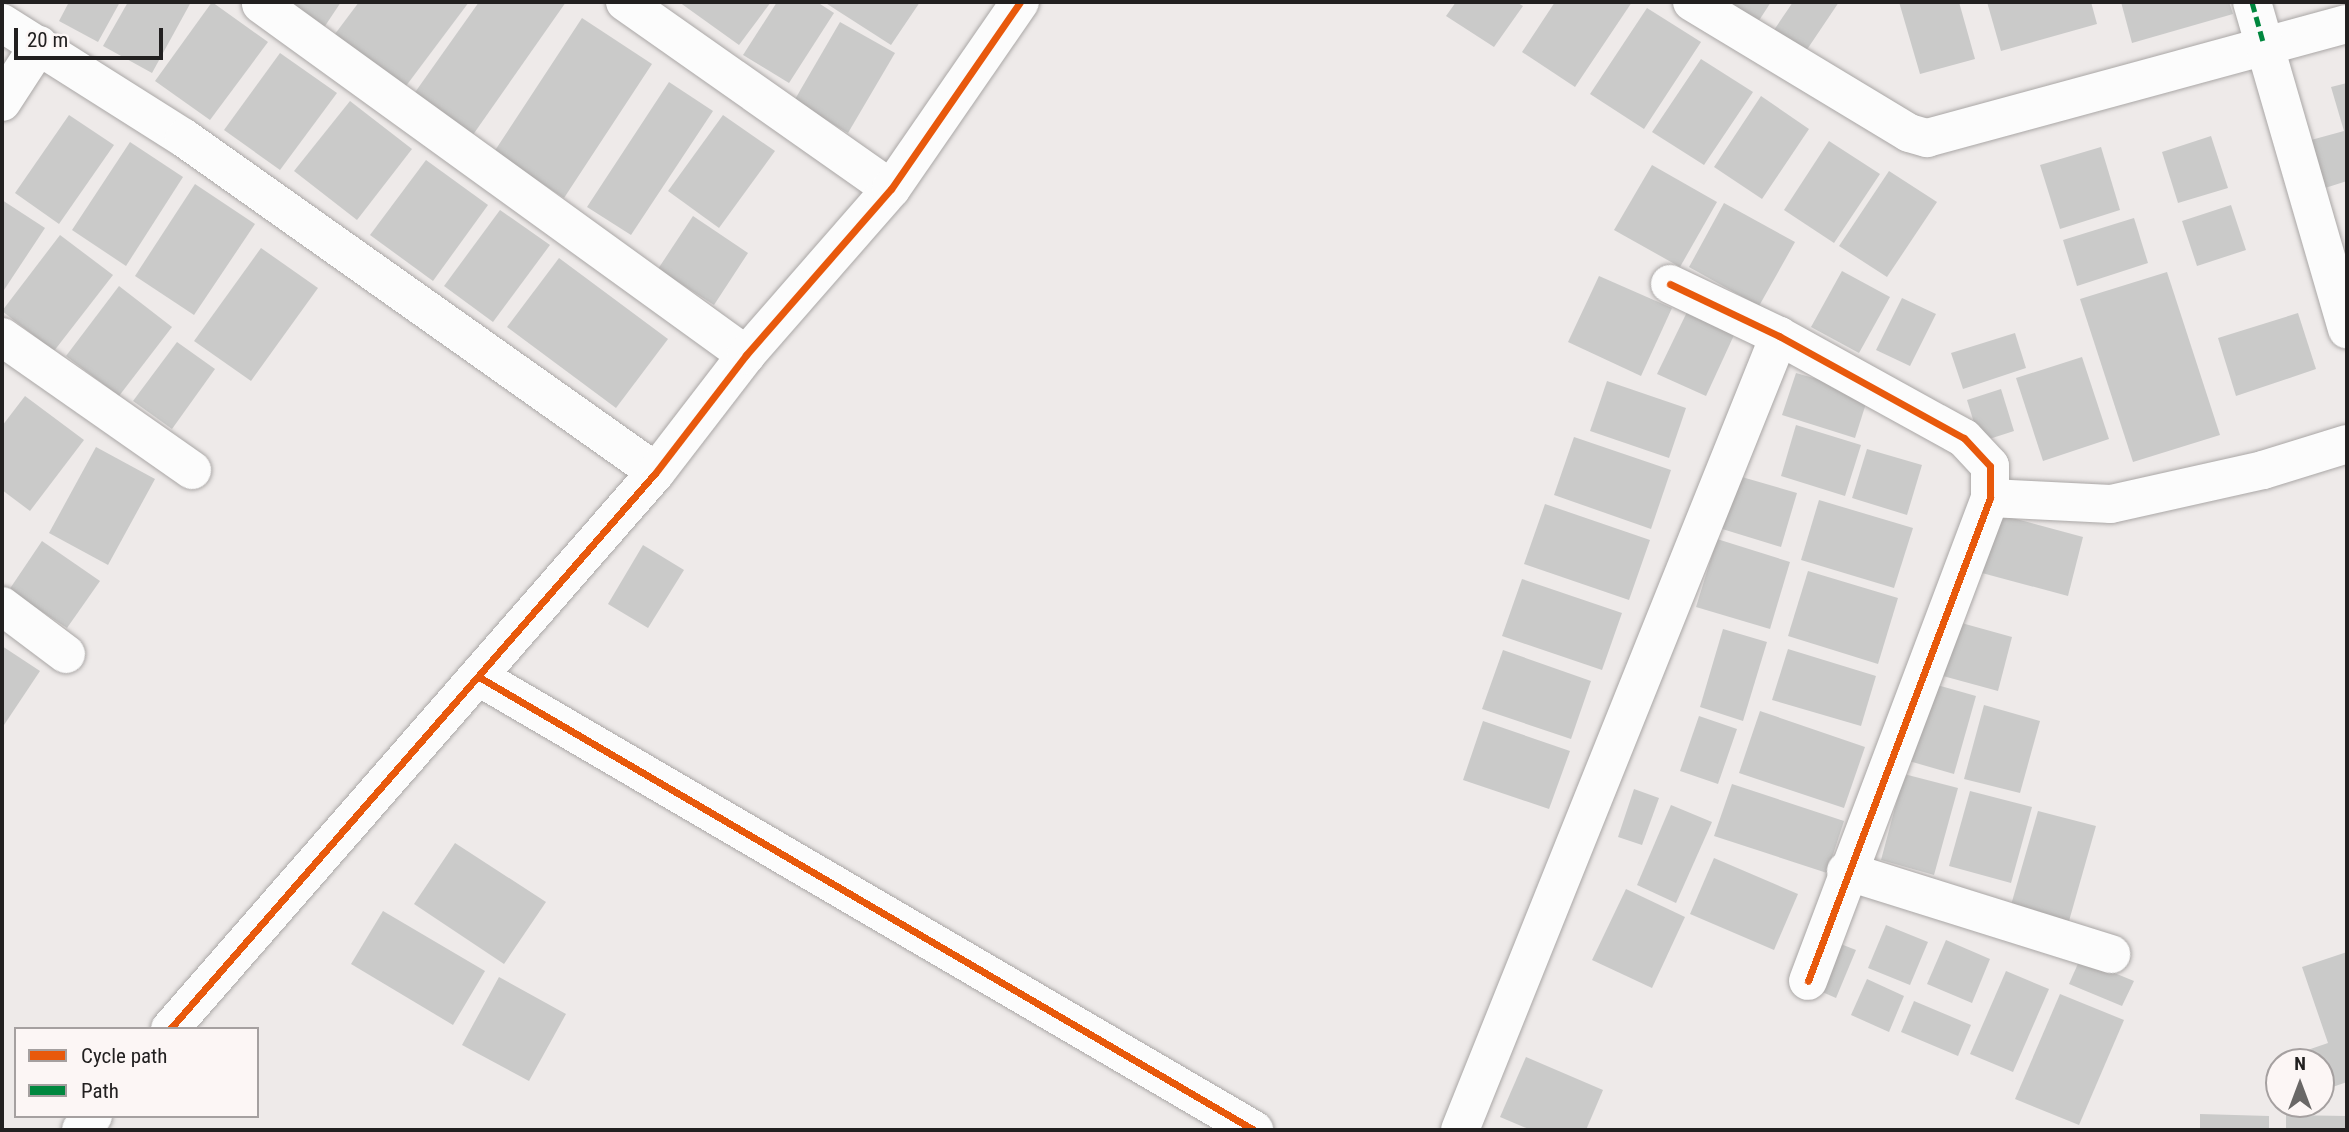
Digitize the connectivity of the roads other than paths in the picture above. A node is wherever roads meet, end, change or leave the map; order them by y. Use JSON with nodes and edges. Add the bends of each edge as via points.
{"nodes":[{"id":1,"x":625,"y":2,"type":"edge"},
{"id":2,"x":1020,"y":2,"type":"edge"},
{"id":3,"x":1692,"y":2,"type":"edge"},
{"id":4,"x":2252,"y":2,"type":"edge"},
{"id":5,"x":261,"y":4,"type":"dead end"},
{"id":6,"x":2,"y":23,"type":"edge"},
{"id":7,"x":2347,"y":24,"type":"edge"},
{"id":8,"x":39,"y":45,"type":"junction"},
{"id":9,"x":2264,"y":45,"type":"junction"},
{"id":10,"x":2,"y":103,"type":"edge"},
{"id":11,"x":891,"y":189,"type":"junction"},
{"id":12,"x":1670,"y":284,"type":"dead end"},
{"id":13,"x":2347,"y":329,"type":"edge"},
{"id":14,"x":1779,"y":336,"type":"junction"},
{"id":15,"x":2,"y":337,"type":"edge"},
{"id":16,"x":746,"y":355,"type":"junction"},
{"id":17,"x":2347,"y":444,"type":"edge"},
{"id":18,"x":192,"y":470,"type":"dead end"},
{"id":19,"x":656,"y":472,"type":"junction"},
{"id":20,"x":1990,"y":498,"type":"junction"},
{"id":21,"x":2,"y":606,"type":"edge"},
{"id":22,"x":66,"y":654,"type":"dead end"},
{"id":23,"x":479,"y":677,"type":"junction"},
{"id":24,"x":1846,"y":871,"type":"junction"},
{"id":25,"x":2110,"y":954,"type":"dead end"},
{"id":26,"x":1808,"y":981,"type":"dead end"},
{"id":27,"x":172,"y":1027,"type":"edge"},
{"id":28,"x":1254,"y":1130,"type":"edge"},
{"id":29,"x":1460,"y":1130,"type":"edge"}],
"edges":[{"from":1,"to":11,"type":"street"},
{"from":2,"to":11,"type":"street"},
{"from":3,"to":9,"type":"street","via":[[1909,133],[1927,138]]},
{"from":4,"to":9,"type":"street"},
{"from":5,"to":16,"type":"street"},
{"from":6,"to":8,"type":"street"},
{"from":7,"to":9,"type":"street"},
{"from":8,"to":10,"type":"street"},
{"from":8,"to":19,"type":"street","via":[[184,138]]},
{"from":9,"to":13,"type":"street"},
{"from":11,"to":16,"type":"street"},
{"from":12,"to":14,"type":"street"},
{"from":14,"to":20,"type":"street","via":[[1964,438],[1990,466]]},
{"from":14,"to":29,"type":"street"},
{"from":15,"to":18,"type":"street"},
{"from":16,"to":19,"type":"street"},
{"from":17,"to":20,"type":"street","via":[[2263,470],[2110,504]]},
{"from":19,"to":23,"type":"street"},
{"from":20,"to":24,"type":"street"},
{"from":21,"to":22,"type":"street"},
{"from":23,"to":27,"type":"street"},
{"from":23,"to":28,"type":"street"},
{"from":24,"to":25,"type":"street"},
{"from":24,"to":26,"type":"street"}]}
